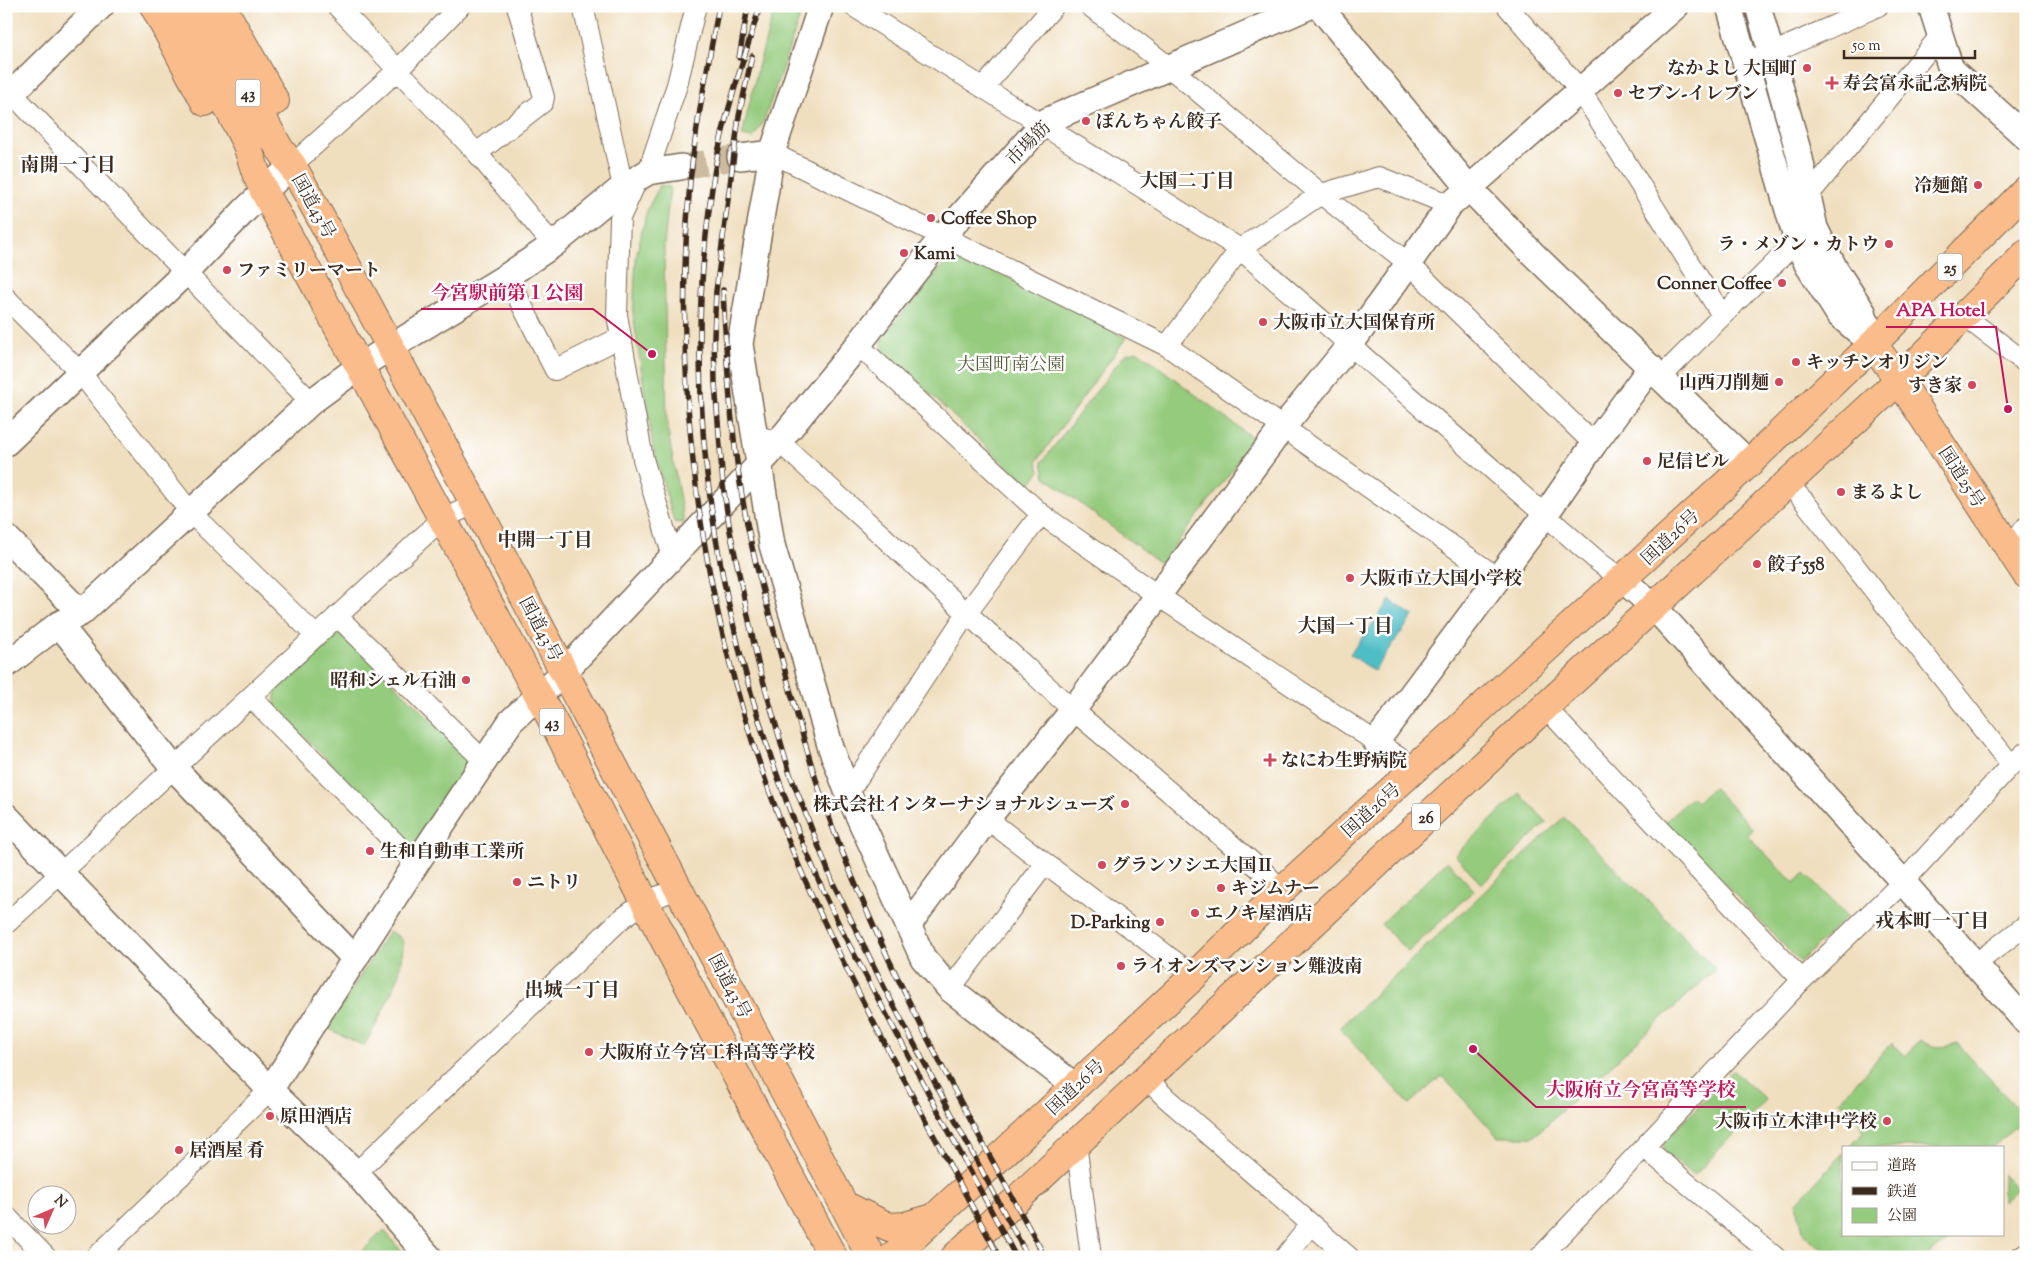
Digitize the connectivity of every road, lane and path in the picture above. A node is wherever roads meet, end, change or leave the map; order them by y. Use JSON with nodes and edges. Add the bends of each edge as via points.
{"nodes":[{"id":1,"x":101,"y":6,"type":"edge"},
{"id":2,"x":154,"y":6,"type":"edge"},
{"id":3,"x":176,"y":6,"type":"edge"},
{"id":4,"x":200,"y":6,"type":"edge"},
{"id":5,"x":222,"y":6,"type":"edge"},
{"id":6,"x":337,"y":6,"type":"edge"},
{"id":7,"x":460,"y":6,"type":"edge"},
{"id":8,"x":517,"y":6,"type":"edge"},
{"id":9,"x":583,"y":6,"type":"edge"},
{"id":10,"x":696,"y":6,"type":"edge"},
{"id":11,"x":821,"y":6,"type":"edge"},
{"id":12,"x":853,"y":6,"type":"edge"},
{"id":13,"x":1054,"y":6,"type":"edge"},
{"id":14,"x":1090,"y":6,"type":"edge"},
{"id":15,"x":1310,"y":6,"type":"edge"},
{"id":16,"x":1319,"y":6,"type":"edge"},
{"id":17,"x":1507,"y":6,"type":"edge"},
{"id":18,"x":1676,"y":6,"type":"edge"},
{"id":19,"x":1729,"y":6,"type":"edge"},
{"id":20,"x":1758,"y":6,"type":"edge"},
{"id":21,"x":1878,"y":6,"type":"edge"},
{"id":22,"x":1931,"y":6,"type":"edge"},
{"id":23,"x":1940,"y":36,"type":"junction"},
{"id":24,"x":1770,"y":54,"type":"junction"},
{"id":25,"x":1744,"y":61,"type":"junction"},
{"id":26,"x":1169,"y":67,"type":"junction"},
{"id":27,"x":398,"y":70,"type":"junction"},
{"id":28,"x":982,"y":88,"type":"junction"},
{"id":29,"x":9,"y":91,"type":"edge"},
{"id":30,"x":1581,"y":91,"type":"junction"},
{"id":31,"x":1041,"y":124,"type":"junction"},
{"id":32,"x":2026,"y":137,"type":"edge"},
{"id":33,"x":477,"y":153,"type":"junction"},
{"id":34,"x":772,"y":153,"type":"junction"},
{"id":35,"x":740,"y":157,"type":"tunnel mouth"},
{"id":36,"x":292,"y":165,"type":"junction"},
{"id":37,"x":681,"y":167,"type":"tunnel mouth"},
{"id":38,"x":636,"y":179,"type":"junction"},
{"id":39,"x":260,"y":182,"type":"junction"},
{"id":40,"x":1469,"y":188,"type":"junction"},
{"id":41,"x":2026,"y":190,"type":"edge"},
{"id":42,"x":1322,"y":194,"type":"junction"},
{"id":43,"x":1808,"y":196,"type":"junction"},
{"id":44,"x":1450,"y":205,"type":"junction"},
{"id":45,"x":943,"y":236,"type":"junction"},
{"id":46,"x":1797,"y":241,"type":"junction"},
{"id":47,"x":553,"y":245,"type":"junction"},
{"id":48,"x":1240,"y":249,"type":"junction"},
{"id":49,"x":2026,"y":254,"type":"edge"},
{"id":50,"x":1408,"y":263,"type":"junction"},
{"id":51,"x":185,"y":273,"type":"junction"},
{"id":52,"x":507,"y":276,"type":"junction"},
{"id":53,"x":6,"y":298,"type":"edge"},
{"id":54,"x":1722,"y":315,"type":"junction"},
{"id":55,"x":1964,"y":316,"type":"junction"},
{"id":56,"x":621,"y":337,"type":"junction"},
{"id":57,"x":1873,"y":344,"type":"junction"},
{"id":58,"x":858,"y":345,"type":"junction"},
{"id":59,"x":1349,"y":345,"type":"junction"},
{"id":60,"x":1167,"y":346,"type":"junction"},
{"id":61,"x":392,"y":348,"type":"junction"},
{"id":62,"x":2026,"y":363,"type":"edge"},
{"id":63,"x":360,"y":366,"type":"junction"},
{"id":64,"x":80,"y":372,"type":"junction"},
{"id":65,"x":1656,"y":372,"type":"junction"},
{"id":66,"x":1899,"y":380,"type":"junction"},
{"id":67,"x":311,"y":402,"type":"junction"},
{"id":68,"x":1283,"y":427,"type":"junction"},
{"id":69,"x":753,"y":432,"type":"junction"},
{"id":70,"x":6,"y":442,"type":"edge"},
{"id":71,"x":778,"y":443,"type":"junction"},
{"id":72,"x":1594,"y":444,"type":"junction"},
{"id":73,"x":1749,"y":464,"type":"junction"},
{"id":74,"x":759,"y":466,"type":"junction"},
{"id":75,"x":1788,"y":484,"type":"junction"},
{"id":76,"x":474,"y":503,"type":"junction"},
{"id":77,"x":191,"y":513,"type":"junction"},
{"id":78,"x":1041,"y":514,"type":"junction"},
{"id":79,"x":1545,"y":515,"type":"junction"},
{"id":80,"x":442,"y":519,"type":"junction"},
{"id":81,"x":2026,"y":527,"type":"edge"},
{"id":82,"x":6,"y":537,"type":"edge"},
{"id":83,"x":2008,"y":548,"type":"junction"},
{"id":84,"x":673,"y":556,"type":"junction"},
{"id":85,"x":2026,"y":574,"type":"edge"},
{"id":86,"x":1498,"y":578,"type":"junction"},
{"id":87,"x":1623,"y":580,"type":"junction"},
{"id":88,"x":1157,"y":595,"type":"junction"},
{"id":89,"x":1654,"y":607,"type":"junction"},
{"id":90,"x":81,"y":613,"type":"junction"},
{"id":91,"x":967,"y":614,"type":"junction"},
{"id":92,"x":337,"y":616,"type":"junction"},
{"id":93,"x":59,"y":624,"type":"junction"},
{"id":94,"x":316,"y":636,"type":"junction"},
{"id":95,"x":6,"y":664,"type":"edge"},
{"id":96,"x":564,"y":672,"type":"junction"},
{"id":97,"x":538,"y":695,"type":"junction"},
{"id":98,"x":251,"y":697,"type":"junction"},
{"id":99,"x":1545,"y":707,"type":"junction"},
{"id":100,"x":1073,"y":710,"type":"junction"},
{"id":101,"x":1376,"y":742,"type":"junction"},
{"id":102,"x":2018,"y":758,"type":"edge"},
{"id":103,"x":484,"y":761,"type":"junction"},
{"id":104,"x":173,"y":767,"type":"junction"},
{"id":105,"x":1416,"y":769,"type":"junction"},
{"id":106,"x":848,"y":793,"type":"junction"},
{"id":107,"x":6,"y":816,"type":"edge"},
{"id":108,"x":986,"y":820,"type":"junction"},
{"id":109,"x":416,"y":864,"type":"junction"},
{"id":110,"x":1045,"y":864,"type":"junction"},
{"id":111,"x":60,"y":872,"type":"junction"},
{"id":112,"x":1903,"y":882,"type":"junction"},
{"id":113,"x":679,"y":888,"type":"junction"},
{"id":114,"x":1281,"y":891,"type":"junction"},
{"id":115,"x":645,"y":902,"type":"junction"},
{"id":116,"x":6,"y":924,"type":"edge"},
{"id":117,"x":909,"y":924,"type":"junction"},
{"id":118,"x":2026,"y":924,"type":"edge"},
{"id":119,"x":355,"y":959,"type":"junction"},
{"id":120,"x":1974,"y":965,"type":"junction"},
{"id":121,"x":1194,"y":976,"type":"junction"},
{"id":122,"x":1802,"y":980,"type":"junction"},
{"id":123,"x":950,"y":989,"type":"junction"},
{"id":124,"x":2026,"y":1022,"type":"edge"},
{"id":125,"x":1146,"y":1078,"type":"junction"},
{"id":126,"x":1075,"y":1086,"type":"junction"},
{"id":127,"x":270,"y":1090,"type":"junction"},
{"id":128,"x":1076,"y":1143,"type":"junction"},
{"id":129,"x":1644,"y":1147,"type":"junction"},
{"id":130,"x":356,"y":1174,"type":"junction"},
{"id":131,"x":844,"y":1205,"type":"junction"},
{"id":132,"x":6,"y":1216,"type":"edge"},
{"id":133,"x":934,"y":1217,"type":"junction"},
{"id":134,"x":1312,"y":1224,"type":"junction"},
{"id":135,"x":2026,"y":1253,"type":"edge"},
{"id":136,"x":1548,"y":1254,"type":"edge"},
{"id":137,"x":46,"y":1257,"type":"edge"},
{"id":138,"x":96,"y":1257,"type":"edge"},
{"id":139,"x":429,"y":1257,"type":"edge"},
{"id":140,"x":833,"y":1257,"type":"edge"},
{"id":141,"x":871,"y":1257,"type":"edge"},
{"id":142,"x":892,"y":1257,"type":"edge"},
{"id":143,"x":955,"y":1257,"type":"edge"},
{"id":144,"x":1090,"y":1257,"type":"edge"},
{"id":145,"x":1285,"y":1257,"type":"edge"},
{"id":146,"x":1349,"y":1257,"type":"edge"},
{"id":147,"x":1775,"y":1257,"type":"edge"},
{"id":148,"x":2020,"y":1257,"type":"edge"}],
"edges":[{"from":1,"to":29,"type":"street"},
{"from":2,"to":39,"type":"highway","via":[[233,155]]},
{"from":3,"to":39,"type":"highway","name":"国道43号","number":"43","via":[[247,145]]},
{"from":4,"to":36,"type":"highway","name":"国道43号","number":"43","via":[[279,148]]},
{"from":5,"to":36,"type":"highway","via":[[293,134]]},
{"from":6,"to":27,"type":"street"},
{"from":7,"to":27,"type":"street"},
{"from":8,"to":33,"type":"street","via":[[543,102]]},
{"from":9,"to":38,"type":"street"},
{"from":10,"to":38,"type":"street","via":[[677,85]]},
{"from":11,"to":34,"type":"street"},
{"from":12,"to":28,"type":"street"},
{"from":13,"to":28,"type":"street"},
{"from":14,"to":26,"type":"street"},
{"from":15,"to":26,"type":"street","name":"市場筋"},
{"from":16,"to":40,"type":"street"},
{"from":17,"to":30,"type":"street"},
{"from":18,"to":30,"type":"street"},
{"from":19,"to":25,"type":"street"},
{"from":20,"to":24,"type":"street"},
{"from":21,"to":24,"type":"street"},
{"from":22,"to":23,"type":"street"},
{"from":23,"to":32,"type":"street","via":[[1950,68]]},
{"from":23,"to":43,"type":"street"},
{"from":24,"to":25,"type":"street"},
{"from":24,"to":43,"type":"street"},
{"from":25,"to":46,"type":"street"},
{"from":26,"to":31,"type":"street","name":"市場筋"},
{"from":26,"to":42,"type":"street"},
{"from":27,"to":33,"type":"street"},
{"from":27,"to":36,"type":"street"},
{"from":28,"to":31,"type":"street"},
{"from":29,"to":51,"type":"street"},
{"from":30,"to":40,"type":"street"},
{"from":30,"to":54,"type":"street"},
{"from":31,"to":45,"type":"street","name":"市場筋"},
{"from":31,"to":48,"type":"street"},
{"from":33,"to":47,"type":"street"},
{"from":34,"to":35,"type":"street"},
{"from":34,"to":45,"type":"street"},
{"from":34,"to":69,"type":"street","via":[[740,344]]},
{"from":36,"to":39,"type":"street"},
{"from":36,"to":61,"type":"highway","name":"国道43号","number":"43"},
{"from":37,"to":38,"type":"street"},
{"from":38,"to":47,"type":"street"},
{"from":38,"to":56,"type":"street","via":[[620,218],[617,315]]},
{"from":39,"to":51,"type":"street"},
{"from":39,"to":63,"type":"highway","name":"国道43号","number":"43"},
{"from":40,"to":44,"type":"street"},
{"from":40,"to":65,"type":"street"},
{"from":41,"to":57,"type":"highway","number":"25"},
{"from":42,"to":44,"type":"street","via":[[1379,177]]},
{"from":42,"to":48,"type":"street"},
{"from":42,"to":50,"type":"street"},
{"from":43,"to":46,"type":"street"},
{"from":43,"to":57,"type":"street","via":[[1815,228],[1835,269],[1863,312]]},
{"from":44,"to":50,"type":"street"},
{"from":45,"to":58,"type":"street","name":"市場筋"},
{"from":45,"to":60,"type":"street"},
{"from":46,"to":54,"type":"street"},
{"from":46,"to":57,"type":"street","via":[[1807,264],[1839,315]]},
{"from":47,"to":52,"type":"street"},
{"from":48,"to":59,"type":"street"},
{"from":48,"to":60,"type":"street"},
{"from":49,"to":55,"type":"highway"},
{"from":50,"to":59,"type":"street"},
{"from":50,"to":72,"type":"street"},
{"from":51,"to":64,"type":"street"},
{"from":51,"to":67,"type":"street"},
{"from":52,"to":56,"type":"street","via":[[555,370]]},
{"from":52,"to":61,"type":"street"},
{"from":53,"to":64,"type":"street"},
{"from":54,"to":65,"type":"street"},
{"from":55,"to":62,"type":"street"},
{"from":55,"to":66,"type":"highway"},
{"from":56,"to":84,"type":"street","via":[[642,460]]},
{"from":57,"to":66,"type":"highway","name":"国道25号"},
{"from":57,"to":73,"type":"highway","name":"国道26号","number":"26"},
{"from":58,"to":71,"type":"street","name":"市場筋"},
{"from":58,"to":78,"type":"street"},
{"from":59,"to":68,"type":"street"},
{"from":59,"to":79,"type":"street"},
{"from":60,"to":68,"type":"street"},
{"from":61,"to":63,"type":"street"},
{"from":61,"to":76,"type":"highway","name":"国道43号","number":"43"},
{"from":63,"to":67,"type":"street"},
{"from":63,"to":80,"type":"highway","name":"国道43号","number":"43"},
{"from":64,"to":70,"type":"street"},
{"from":64,"to":77,"type":"street"},
{"from":65,"to":72,"type":"street"},
{"from":65,"to":73,"type":"street"},
{"from":66,"to":75,"type":"highway","number":"26"},
{"from":66,"to":83,"type":"highway","name":"国道25号"},
{"from":67,"to":77,"type":"street"},
{"from":68,"to":86,"type":"street"},
{"from":68,"to":88,"type":"street"},
{"from":69,"to":71,"type":"street"},
{"from":69,"to":74,"type":"street"},
{"from":71,"to":74,"type":"street","name":"市場筋"},
{"from":71,"to":91,"type":"street"},
{"from":72,"to":79,"type":"street"},
{"from":73,"to":87,"type":"highway","name":"国道26号","number":"26"},
{"from":74,"to":84,"type":"street","name":"市場筋"},
{"from":74,"to":106,"type":"street","via":[[772,545],[830,745]]},
{"from":75,"to":89,"type":"highway","number":"26"},
{"from":75,"to":102,"type":"street"},
{"from":76,"to":80,"type":"street"},
{"from":76,"to":96,"type":"highway","name":"国道43号","number":"43"},
{"from":77,"to":90,"type":"street"},
{"from":77,"to":94,"type":"street"},
{"from":78,"to":88,"type":"street"},
{"from":78,"to":91,"type":"street"},
{"from":79,"to":86,"type":"street"},
{"from":79,"to":87,"type":"street"},
{"from":80,"to":92,"type":"street"},
{"from":80,"to":97,"type":"highway","name":"国道43号","number":"43"},
{"from":81,"to":83,"type":"street"},
{"from":82,"to":90,"type":"street"},
{"from":83,"to":85,"type":"highway","name":"国道25号"},
{"from":84,"to":96,"type":"street","name":"市場筋"},
{"from":86,"to":101,"type":"street"},
{"from":87,"to":89,"type":"street"},
{"from":87,"to":105,"type":"highway","name":"国道26号","number":"26"},
{"from":88,"to":100,"type":"street"},
{"from":88,"to":101,"type":"street"},
{"from":89,"to":99,"type":"highway","number":"26"},
{"from":89,"to":112,"type":"street"},
{"from":90,"to":93,"type":"street"},
{"from":91,"to":100,"type":"street"},
{"from":91,"to":106,"type":"street"},
{"from":92,"to":94,"type":"street"},
{"from":92,"to":103,"type":"street"},
{"from":93,"to":95,"type":"street"},
{"from":93,"to":104,"type":"street"},
{"from":94,"to":98,"type":"street"},
{"from":96,"to":97,"type":"street","name":"市場筋"},
{"from":96,"to":113,"type":"highway","name":"国道43号","number":"43"},
{"from":97,"to":103,"type":"street","name":"市場筋","via":[[511,721]]},
{"from":97,"to":115,"type":"highway","name":"国道43号","number":"43"},
{"from":98,"to":104,"type":"street"},
{"from":98,"to":109,"type":"street"},
{"from":99,"to":122,"type":"street"},
{"from":99,"to":125,"type":"highway","number":"26"},
{"from":100,"to":108,"type":"street"},
{"from":100,"to":114,"type":"street","via":[[1267,875]]},
{"from":101,"to":105,"type":"street"},
{"from":102,"to":112,"type":"street"},
{"from":103,"to":109,"type":"street","name":"市場筋"},
{"from":104,"to":111,"type":"street"},
{"from":104,"to":119,"type":"street"},
{"from":105,"to":114,"type":"highway","name":"国道26号","number":"26"},
{"from":106,"to":117,"type":"street"},
{"from":107,"to":111,"type":"street"},
{"from":108,"to":110,"type":"street"},
{"from":108,"to":117,"type":"street"},
{"from":109,"to":119,"type":"street","name":"市場筋"},
{"from":110,"to":121,"type":"street"},
{"from":110,"to":123,"type":"street"},
{"from":111,"to":116,"type":"street"},
{"from":111,"to":127,"type":"street"},
{"from":112,"to":120,"type":"street"},
{"from":112,"to":122,"type":"street"},
{"from":113,"to":115,"type":"street"},
{"from":113,"to":131,"type":"highway","name":"国道43号","number":"43"},
{"from":114,"to":121,"type":"highway","name":"国道26号","number":"26"},
{"from":115,"to":130,"type":"street","via":[[620,920]]},
{"from":115,"to":140,"type":"highway","name":"国道43号","number":"43"},
{"from":117,"to":123,"type":"street","via":[[923,958]]},
{"from":118,"to":120,"type":"street"},
{"from":119,"to":127,"type":"street","name":"市場筋"},
{"from":120,"to":124,"type":"street"},
{"from":121,"to":126,"type":"highway","name":"国道26号","number":"26"},
{"from":122,"to":129,"type":"street"},
{"from":123,"to":126,"type":"street"},
{"from":125,"to":128,"type":"highway","number":"26"},
{"from":125,"to":134,"type":"street"},
{"from":126,"to":133,"type":"highway","name":"国道26号","number":"26"},
{"from":127,"to":130,"type":"street"},
{"from":127,"to":138,"type":"street"},
{"from":128,"to":143,"type":"highway","number":"26"},
{"from":128,"to":144,"type":"street"},
{"from":129,"to":136,"type":"street"},
{"from":129,"to":147,"type":"street"},
{"from":130,"to":139,"type":"street"},
{"from":131,"to":133,"type":"highway","via":[[889,1227]]},
{"from":131,"to":141,"type":"highway","name":"国道43号","number":"43"},
{"from":132,"to":137,"type":"street"},
{"from":133,"to":142,"type":"highway","name":"国道26号","number":"26"},
{"from":134,"to":145,"type":"street"},
{"from":134,"to":146,"type":"street"},
{"from":135,"to":148,"type":"street"}]}
